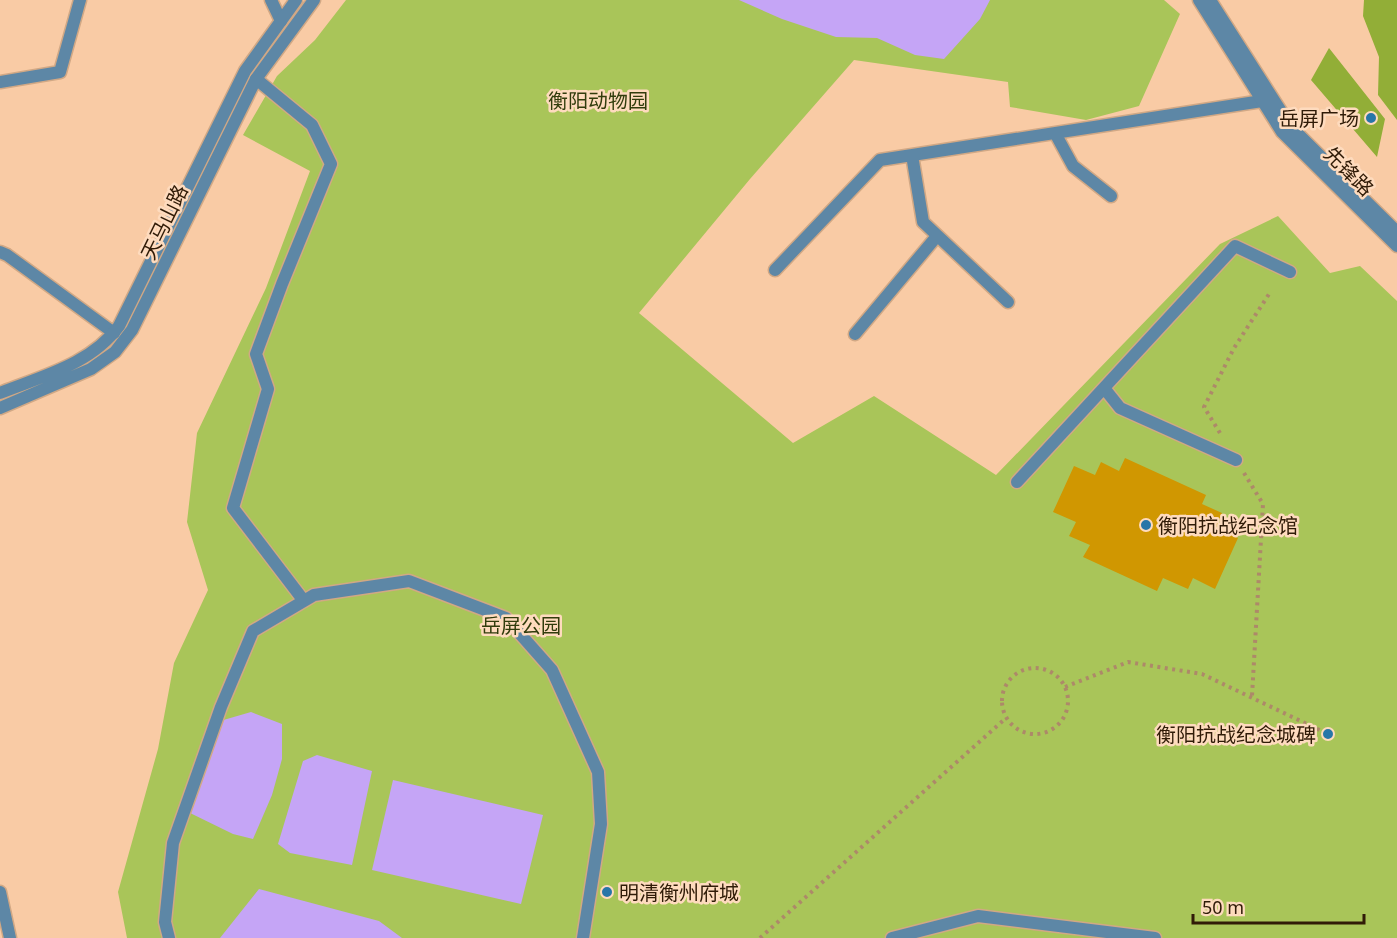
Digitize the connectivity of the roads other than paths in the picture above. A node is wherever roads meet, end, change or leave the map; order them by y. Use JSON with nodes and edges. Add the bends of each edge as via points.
{"nodes":[{"id":1,"x":80,"y":0,"type":"edge"},
{"id":2,"x":271,"y":0,"type":"edge"},
{"id":3,"x":296,"y":0,"type":"edge"},
{"id":4,"x":314,"y":0,"type":"edge"},
{"id":5,"x":1198,"y":0,"type":"edge"},
{"id":6,"x":1210,"y":0,"type":"edge"},
{"id":7,"x":281,"y":21,"type":"junction"},
{"id":8,"x":256,"y":79,"type":"junction"},
{"id":9,"x":0,"y":82,"type":"edge"},
{"id":10,"x":1266,"y":98,"type":"junction"},
{"id":11,"x":1054,"y":133,"type":"junction"},
{"id":12,"x":912,"y":155,"type":"junction"},
{"id":13,"x":1111,"y":196,"type":"dead end"},
{"id":14,"x":1397,"y":232,"type":"edge"},
{"id":15,"x":937,"y":236,"type":"junction"},
{"id":16,"x":1397,"y":246,"type":"edge"},
{"id":17,"x":0,"y":252,"type":"edge"},
{"id":18,"x":775,"y":270,"type":"dead end"},
{"id":19,"x":1290,"y":272,"type":"dead end"},
{"id":20,"x":1008,"y":302,"type":"dead end"},
{"id":21,"x":114,"y":333,"type":"junction"},
{"id":22,"x":855,"y":334,"type":"dead end"},
{"id":23,"x":1104,"y":388,"type":"junction"},
{"id":24,"x":0,"y":393,"type":"edge"},
{"id":25,"x":0,"y":408,"type":"edge"},
{"id":26,"x":1236,"y":460,"type":"road end"},
{"id":27,"x":1017,"y":482,"type":"dead end"},
{"id":28,"x":304,"y":601,"type":"junction"},
{"id":29,"x":0,"y":892,"type":"edge"},
{"id":30,"x":10,"y":938,"type":"edge"},
{"id":31,"x":169,"y":938,"type":"edge"},
{"id":32,"x":583,"y":938,"type":"edge"},
{"id":33,"x":892,"y":938,"type":"edge"},
{"id":34,"x":1155,"y":938,"type":"edge"}],
"edges":[{"from":1,"to":9,"type":"street","via":[[60,72]]},
{"from":2,"to":7,"type":"street"},
{"from":3,"to":7,"type":"street","name":"天马山路"},
{"from":4,"to":8,"type":"street","name":"天马山路"},
{"from":5,"to":10,"type":"street","name":"先锋路"},
{"from":6,"to":10,"type":"street","name":"先锋路"},
{"from":7,"to":21,"type":"street","name":"天马山路","via":[[245,71]]},
{"from":8,"to":25,"type":"street","name":"天马山路","via":[[126,338],[115,352],[91,369]]},
{"from":8,"to":28,"type":"street","via":[[312,125],[332,164],[255,354],[268,389],[233,508]]},
{"from":10,"to":11,"type":"street"},
{"from":10,"to":14,"type":"street","name":"先锋路"},
{"from":10,"to":16,"type":"street","name":"先锋路","via":[[1281,132]]},
{"from":11,"to":12,"type":"street"},
{"from":11,"to":13,"type":"street","via":[[1073,166]]},
{"from":12,"to":15,"type":"street","via":[[923,222]]},
{"from":12,"to":18,"type":"street","via":[[880,160]]},
{"from":15,"to":20,"type":"street"},
{"from":15,"to":22,"type":"street"},
{"from":17,"to":21,"type":"street"},
{"from":19,"to":23,"type":"street","via":[[1235,246]]},
{"from":21,"to":24,"type":"street","name":"天马山路","via":[[81,360]]},
{"from":23,"to":26,"type":"street","via":[[1120,408]]},
{"from":23,"to":27,"type":"street"},
{"from":28,"to":31,"type":"street","via":[[253,631],[221,706],[172,843],[165,922]]},
{"from":28,"to":32,"type":"street","via":[[314,595],[409,581],[506,618],[552,670],[598,772],[602,824]]},
{"from":29,"to":30,"type":"street"},
{"from":33,"to":34,"type":"street","via":[[978,916]]}]}
